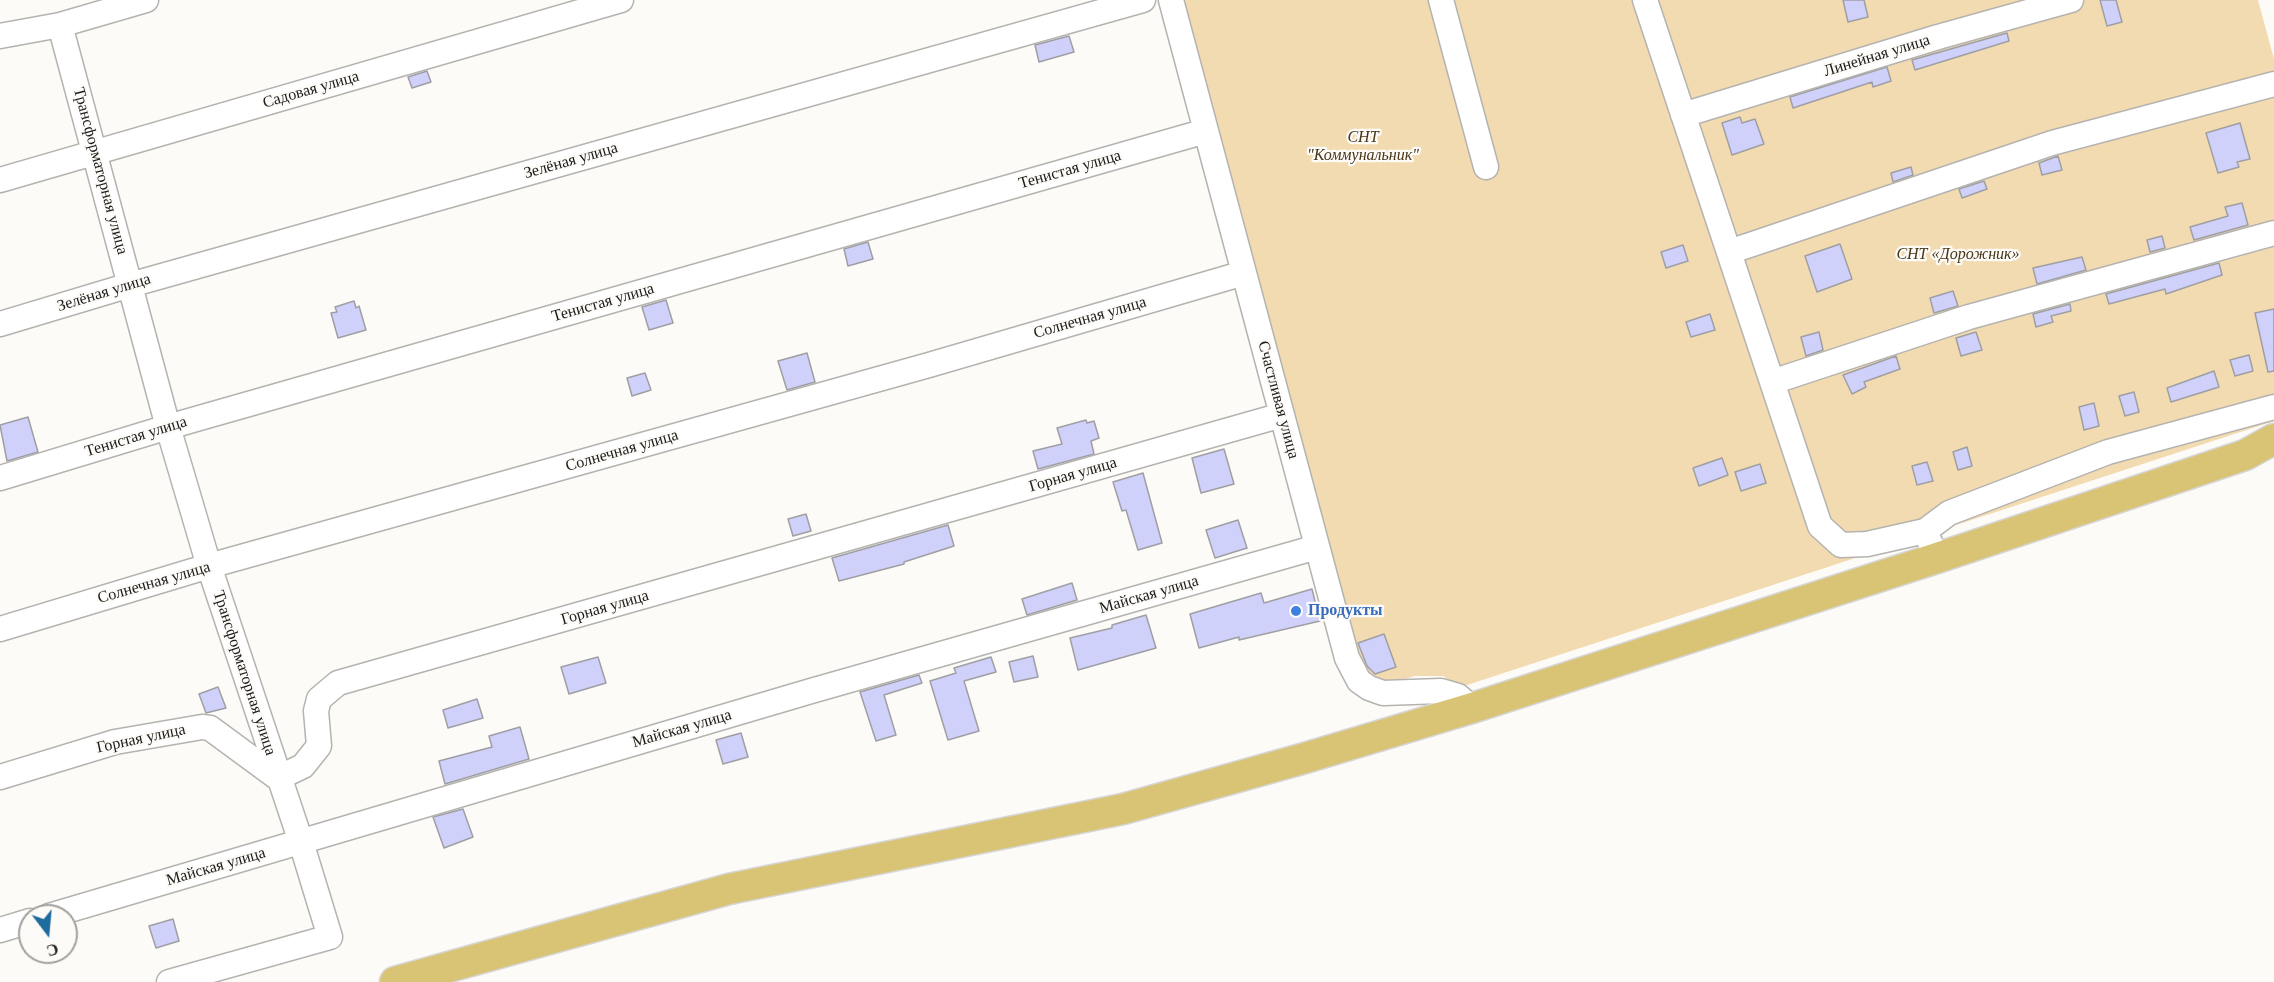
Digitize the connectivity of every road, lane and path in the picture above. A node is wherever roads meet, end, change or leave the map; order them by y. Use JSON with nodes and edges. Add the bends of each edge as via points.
{"nodes":[{"id":1,"x":146,"y":0,"type":"edge"},
{"id":2,"x":621,"y":0,"type":"edge"},
{"id":3,"x":1143,"y":0,"type":"edge"},
{"id":4,"x":1171,"y":0,"type":"edge"},
{"id":5,"x":1441,"y":0,"type":"edge"},
{"id":6,"x":1646,"y":0,"type":"edge"},
{"id":7,"x":2071,"y":0,"type":"edge"},
{"id":8,"x":60,"y":24,"type":"junction"},
{"id":9,"x":3,"y":32,"type":"edge"},
{"id":10,"x":2274,"y":84,"type":"edge"},
{"id":11,"x":1683,"y":115,"type":"junction"},
{"id":12,"x":1206,"y":131,"type":"junction"},
{"id":13,"x":96,"y":152,"type":"junction"},
{"id":14,"x":1486,"y":166,"type":"dead end"},
{"id":15,"x":0,"y":180,"type":"edge"},
{"id":16,"x":2274,"y":233,"type":"edge"},
{"id":17,"x":1729,"y":252,"type":"junction"},
{"id":18,"x":1244,"y":273,"type":"junction"},
{"id":19,"x":130,"y":285,"type":"junction"},
{"id":20,"x":0,"y":324,"type":"edge"},
{"id":21,"x":1772,"y":382,"type":"junction"},
{"id":22,"x":2274,"y":407,"type":"edge"},
{"id":23,"x":1282,"y":415,"type":"junction"},
{"id":24,"x":168,"y":427,"type":"junction"},
{"id":25,"x":2274,"y":439,"type":"edge"},
{"id":26,"x":0,"y":478,"type":"edge"},
{"id":27,"x":1931,"y":545,"type":"junction"},
{"id":28,"x":1317,"y":547,"type":"junction"},
{"id":29,"x":209,"y":566,"type":"junction"},
{"id":30,"x":0,"y":629,"type":"edge"},
{"id":31,"x":1472,"y":708,"type":"junction"},
{"id":32,"x":0,"y":777,"type":"edge"},
{"id":33,"x":278,"y":778,"type":"junction"},
{"id":34,"x":301,"y":842,"type":"junction"},
{"id":35,"x":78,"y":907,"type":"edge"},
{"id":36,"x":18,"y":925,"type":"edge"},
{"id":37,"x":0,"y":930,"type":"edge"},
{"id":38,"x":169,"y":982,"type":"edge"},
{"id":39,"x":395,"y":982,"type":"edge"}],
"edges":[{"from":1,"to":8,"type":"street"},
{"from":2,"to":13,"type":"street","name":"Садовая улица"},
{"from":3,"to":19,"type":"street","name":"Зелёная улица"},
{"from":4,"to":12,"type":"street","name":"Счастливая улица"},
{"from":5,"to":14,"type":"street"},
{"from":6,"to":11,"type":"street"},
{"from":7,"to":11,"type":"street","name":"Линейная улица"},
{"from":8,"to":9,"type":"street"},
{"from":8,"to":13,"type":"street","name":"Трансформаторная улица"},
{"from":10,"to":17,"type":"street","via":[[2052,143]]},
{"from":11,"to":17,"type":"street"},
{"from":12,"to":18,"type":"street","name":"Счастливая улица"},
{"from":12,"to":24,"type":"street","name":"Тенистая улица"},
{"from":13,"to":15,"type":"street","name":"Садовая улица"},
{"from":13,"to":19,"type":"street","name":"Трансформаторная улица"},
{"from":16,"to":21,"type":"street","via":[[1969,317]]},
{"from":17,"to":21,"type":"street"},
{"from":18,"to":23,"type":"street","name":"Счастливая улица"},
{"from":18,"to":29,"type":"street","name":"Солнечная улица"},
{"from":19,"to":20,"type":"street","name":"Зелёная улица"},
{"from":19,"to":24,"type":"street","name":"Трансформаторная улица"},
{"from":21,"to":27,"type":"street","via":[[1820,526],[1841,545]]},
{"from":22,"to":27,"type":"street","via":[[2108,452],[1949,513]]},
{"from":23,"to":28,"type":"street","name":"Счастливая улица"},
{"from":23,"to":33,"type":"street","name":"Горная улица","via":[[338,683],[319,699],[319,746],[303,766]]},
{"from":24,"to":26,"type":"street","name":"Тенистая улица"},
{"from":24,"to":29,"type":"street","name":"Трансформаторная улица"},
{"from":25,"to":27,"type":"main road","via":[[2245,455]]},
{"from":27,"to":31,"type":"main road"},
{"from":28,"to":31,"type":"street","name":"Счастливая улица","via":[[1347,658],[1359,681],[1383,693],[1441,691],[1458,696]]},
{"from":28,"to":34,"type":"street","name":"Майская улица"},
{"from":29,"to":30,"type":"street","name":"Солнечная улица"},
{"from":29,"to":33,"type":"street","name":"Трансформаторная улица"},
{"from":31,"to":39,"type":"main road","via":[[1123,809],[729,889]]},
{"from":32,"to":33,"type":"street","name":"Горная улица","via":[[115,742],[202,727],[210,728]]},
{"from":33,"to":34,"type":"street","name":"Трансформаторная улица"},
{"from":34,"to":35,"type":"street","name":"Майская улица"},
{"from":34,"to":38,"type":"street","name":"Трансформаторная улица","via":[[330,937]]},
{"from":36,"to":37,"type":"street"}]}
